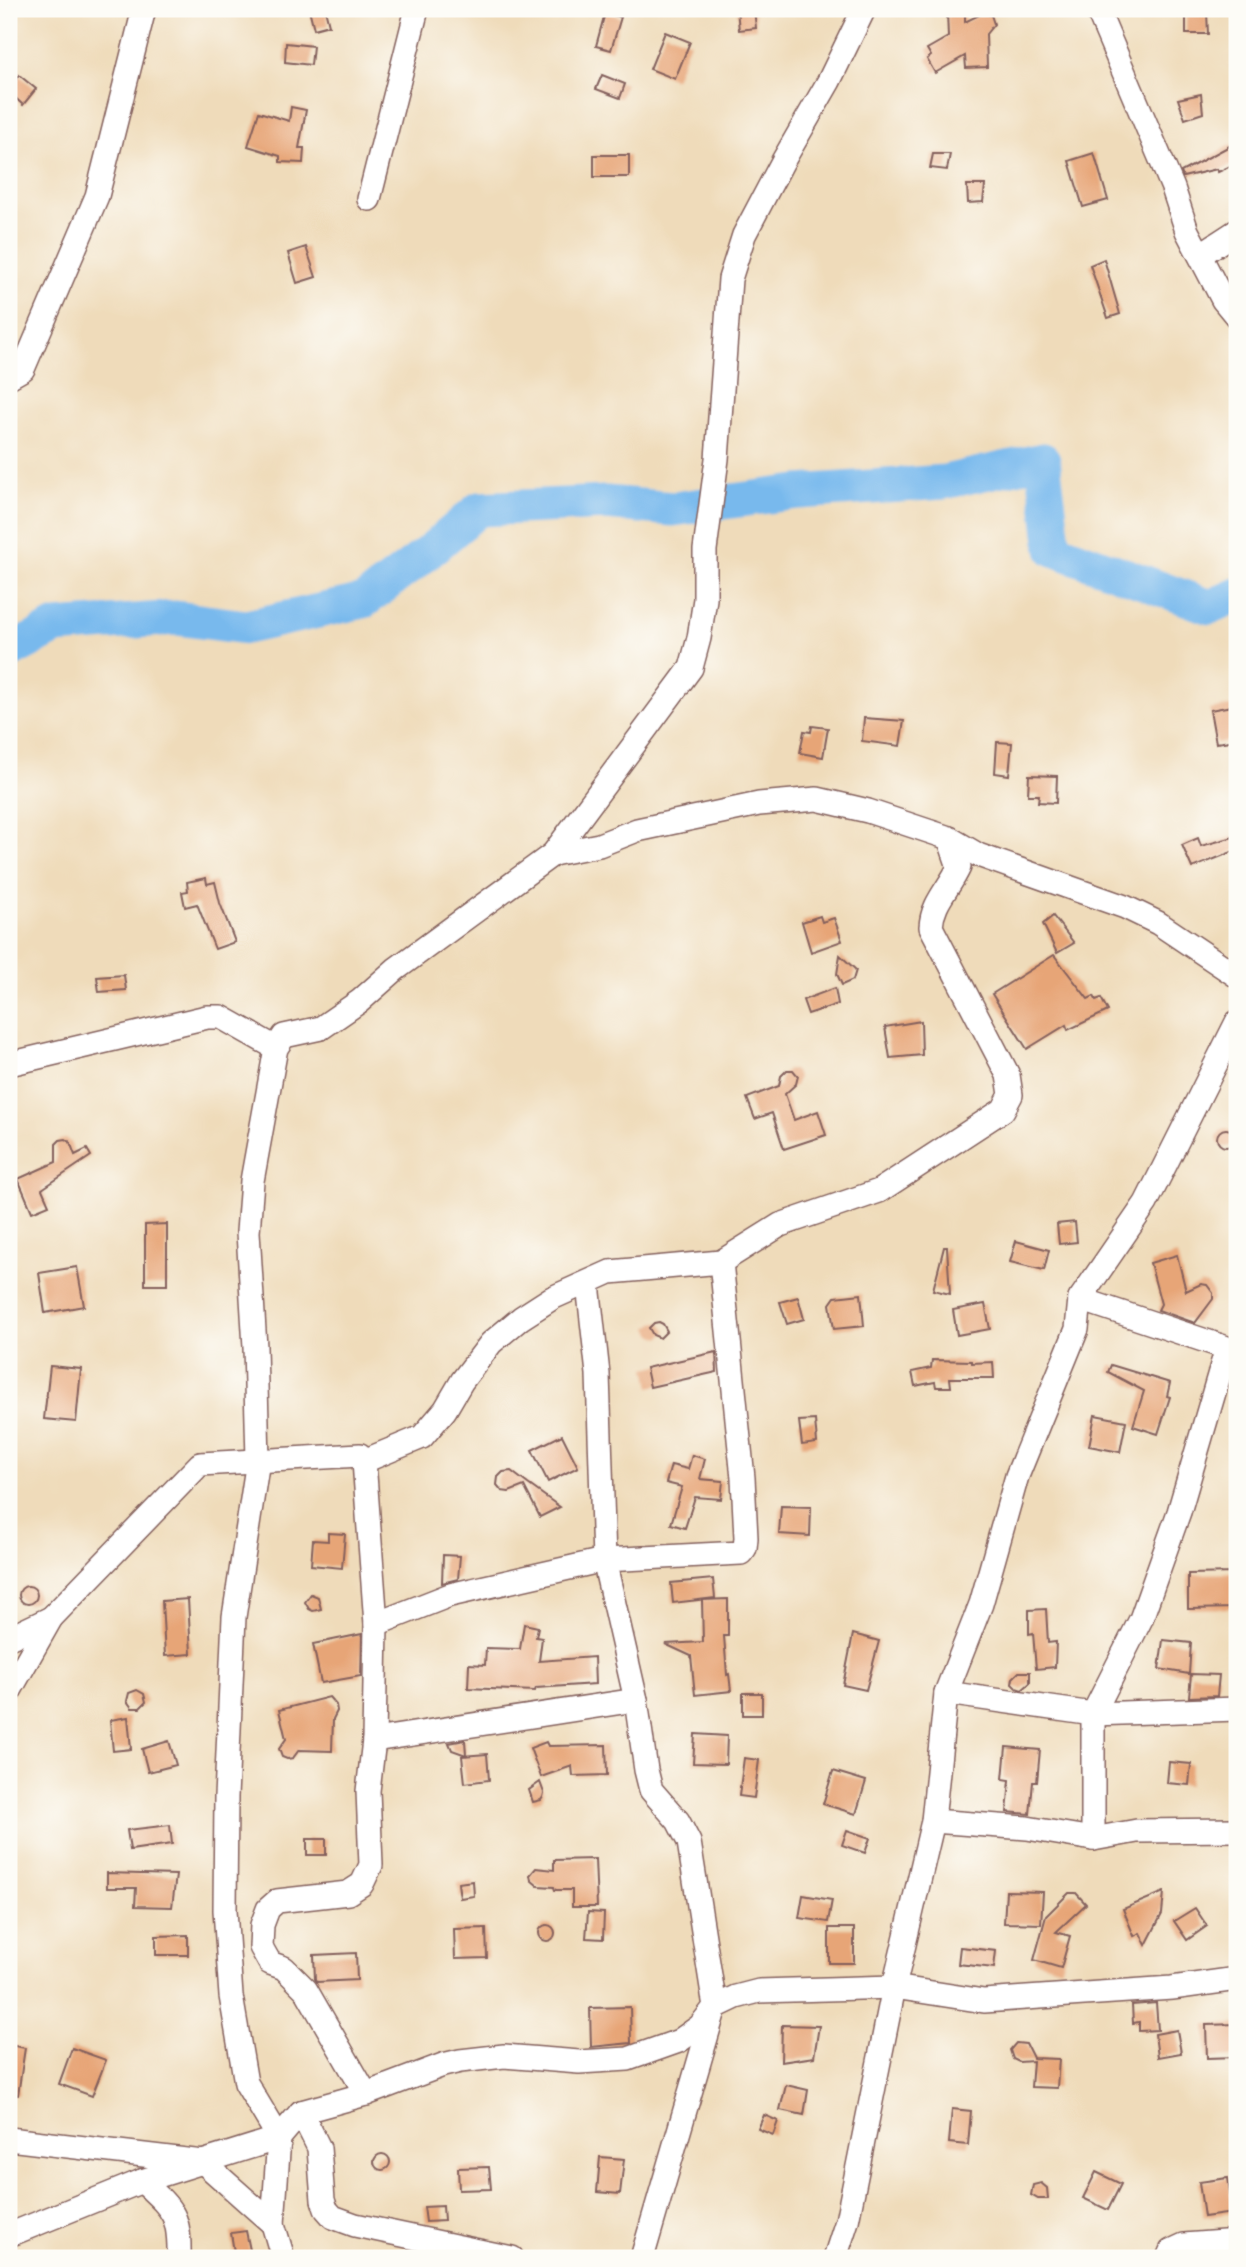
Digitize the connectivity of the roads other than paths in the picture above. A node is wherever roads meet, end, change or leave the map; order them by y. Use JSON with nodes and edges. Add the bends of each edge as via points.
{"nodes":[{"id":1,"x":144,"y":9,"type":"edge"},
{"id":2,"x":417,"y":9,"type":"edge"},
{"id":3,"x":864,"y":9,"type":"edge"},
{"id":4,"x":1097,"y":9,"type":"edge"},
{"id":5,"x":369,"y":199,"type":"dead end"},
{"id":6,"x":1237,"y":230,"type":"edge"},
{"id":7,"x":1200,"y":255,"type":"junction"},
{"id":8,"x":1237,"y":317,"type":"edge"},
{"id":9,"x":9,"y":377,"type":"edge"},
{"id":10,"x":949,"y":838,"type":"junction"},
{"id":11,"x":553,"y":854,"type":"junction"},
{"id":12,"x":1237,"y":976,"type":"edge"},
{"id":13,"x":1237,"y":1022,"type":"edge"},
{"id":14,"x":276,"y":1048,"type":"junction"},
{"id":15,"x":9,"y":1064,"type":"edge"},
{"id":16,"x":721,"y":1262,"type":"junction"},
{"id":17,"x":588,"y":1284,"type":"junction"},
{"id":18,"x":1080,"y":1299,"type":"junction"},
{"id":19,"x":258,"y":1460,"type":"junction"},
{"id":20,"x":364,"y":1461,"type":"junction"},
{"id":21,"x":604,"y":1560,"type":"junction"},
{"id":22,"x":51,"y":1618,"type":"junction"},
{"id":23,"x":376,"y":1624,"type":"junction"},
{"id":24,"x":9,"y":1637,"type":"edge"},
{"id":25,"x":9,"y":1692,"type":"edge"},
{"id":26,"x":946,"y":1693,"type":"junction"},
{"id":27,"x":636,"y":1700,"type":"junction"},
{"id":28,"x":1237,"y":1709,"type":"edge"},
{"id":29,"x":1093,"y":1714,"type":"junction"},
{"id":30,"x":374,"y":1740,"type":"junction"},
{"id":31,"x":933,"y":1821,"type":"junction"},
{"id":32,"x":1237,"y":1829,"type":"edge"},
{"id":33,"x":1093,"y":1839,"type":"junction"},
{"id":34,"x":1237,"y":1979,"type":"edge"},
{"id":35,"x":894,"y":1987,"type":"junction"},
{"id":36,"x":715,"y":2007,"type":"junction"},
{"id":37,"x":366,"y":2094,"type":"junction"},
{"id":38,"x":301,"y":2112,"type":"junction"},
{"id":39,"x":9,"y":2138,"type":"edge"},
{"id":40,"x":279,"y":2138,"type":"junction"},
{"id":41,"x":203,"y":2162,"type":"junction"},
{"id":42,"x":142,"y":2181,"type":"junction"},
{"id":43,"x":847,"y":2221,"type":"junction"},
{"id":44,"x":273,"y":2224,"type":"junction"},
{"id":45,"x":9,"y":2235,"type":"edge"},
{"id":46,"x":1237,"y":2241,"type":"edge"},
{"id":47,"x":178,"y":2258,"type":"edge"},
{"id":48,"x":283,"y":2258,"type":"edge"},
{"id":49,"x":512,"y":2258,"type":"edge"},
{"id":50,"x":642,"y":2258,"type":"edge"},
{"id":51,"x":835,"y":2258,"type":"edge"},
{"id":52,"x":850,"y":2258,"type":"edge"},
{"id":53,"x":1168,"y":2258,"type":"edge"}],
"edges":[{"from":1,"to":9,"type":"street","via":[[97,196],[23,369]]},
{"from":2,"to":5,"type":"street"},
{"from":3,"to":11,"type":"street","via":[[830,81],[744,235],[730,279],[717,459],[705,550],[705,599],[691,668]]},
{"from":4,"to":7,"type":"street","via":[[1173,188],[1186,231]]},
{"from":6,"to":7,"type":"street"},
{"from":7,"to":8,"type":"street"},
{"from":10,"to":11,"type":"street","via":[[817,799],[759,804],[637,830],[599,845]]},
{"from":10,"to":12,"type":"street","via":[[978,855],[1158,923]]},
{"from":10,"to":16,"type":"street","via":[[959,867],[936,902],[931,927],[1008,1074],[1011,1095],[1003,1110],[879,1191],[780,1225]]},
{"from":11,"to":14,"type":"street","via":[[341,1014],[321,1028],[284,1036]]},
{"from":13,"to":18,"type":"street","via":[[1146,1203]]},
{"from":14,"to":15,"type":"street","via":[[221,1017],[206,1017]]},
{"from":14,"to":19,"type":"street","via":[[252,1181],[248,1232]]},
{"from":16,"to":17,"type":"street","via":[[610,1272]]},
{"from":16,"to":21,"type":"street","via":[[743,1478],[745,1549],[734,1555]]},
{"from":17,"to":20,"type":"street","via":[[552,1298],[491,1343],[422,1437]]},
{"from":17,"to":21,"type":"street","via":[[598,1374]]},
{"from":18,"to":26,"type":"street","via":[[1077,1329],[1017,1476],[981,1604]]},
{"from":18,"to":29,"type":"street","via":[[1227,1348],[1141,1619]]},
{"from":19,"to":20,"type":"street","via":[[360,1455]]},
{"from":19,"to":22,"type":"street","via":[[200,1464]]},
{"from":19,"to":40,"type":"street","via":[[233,1617],[225,1910],[231,1996],[246,2082]]},
{"from":20,"to":23,"type":"street"},
{"from":21,"to":23,"type":"street","via":[[450,1595]]},
{"from":21,"to":27,"type":"street"},
{"from":22,"to":24,"type":"street"},
{"from":22,"to":25,"type":"street"},
{"from":23,"to":30,"type":"street"},
{"from":26,"to":29,"type":"street"},
{"from":26,"to":31,"type":"street"},
{"from":27,"to":30,"type":"street"},
{"from":27,"to":36,"type":"street","via":[[651,1790],[689,1842]]},
{"from":28,"to":29,"type":"street"},
{"from":29,"to":33,"type":"street"},
{"from":30,"to":37,"type":"street","via":[[368,1791],[371,1866],[362,1884],[348,1893],[277,1901],[262,1925],[261,1947],[270,1963],[284,1968],[306,1990]]},
{"from":31,"to":33,"type":"street","via":[[1027,1828]]},
{"from":31,"to":35,"type":"street"},
{"from":32,"to":33,"type":"street","via":[[1137,1831]]},
{"from":34,"to":35,"type":"street","via":[[984,2001]]},
{"from":35,"to":36,"type":"street","via":[[759,1991]]},
{"from":35,"to":43,"type":"street"},
{"from":36,"to":37,"type":"street","via":[[700,2026],[679,2041],[628,2059],[481,2058],[443,2065]]},
{"from":36,"to":50,"type":"street"},
{"from":37,"to":38,"type":"street"},
{"from":38,"to":40,"type":"street"},
{"from":38,"to":49,"type":"street","via":[[319,2148],[323,2200],[333,2217]]},
{"from":39,"to":41,"type":"street"},
{"from":40,"to":41,"type":"street"},
{"from":40,"to":44,"type":"street"},
{"from":41,"to":42,"type":"street"},
{"from":41,"to":44,"type":"street"},
{"from":42,"to":45,"type":"street"},
{"from":42,"to":47,"type":"street","via":[[167,2205],[179,2227]]},
{"from":43,"to":51,"type":"street"},
{"from":43,"to":52,"type":"street"},
{"from":44,"to":48,"type":"street"},
{"from":46,"to":53,"type":"street","via":[[1184,2245],[1171,2251]]}]}
